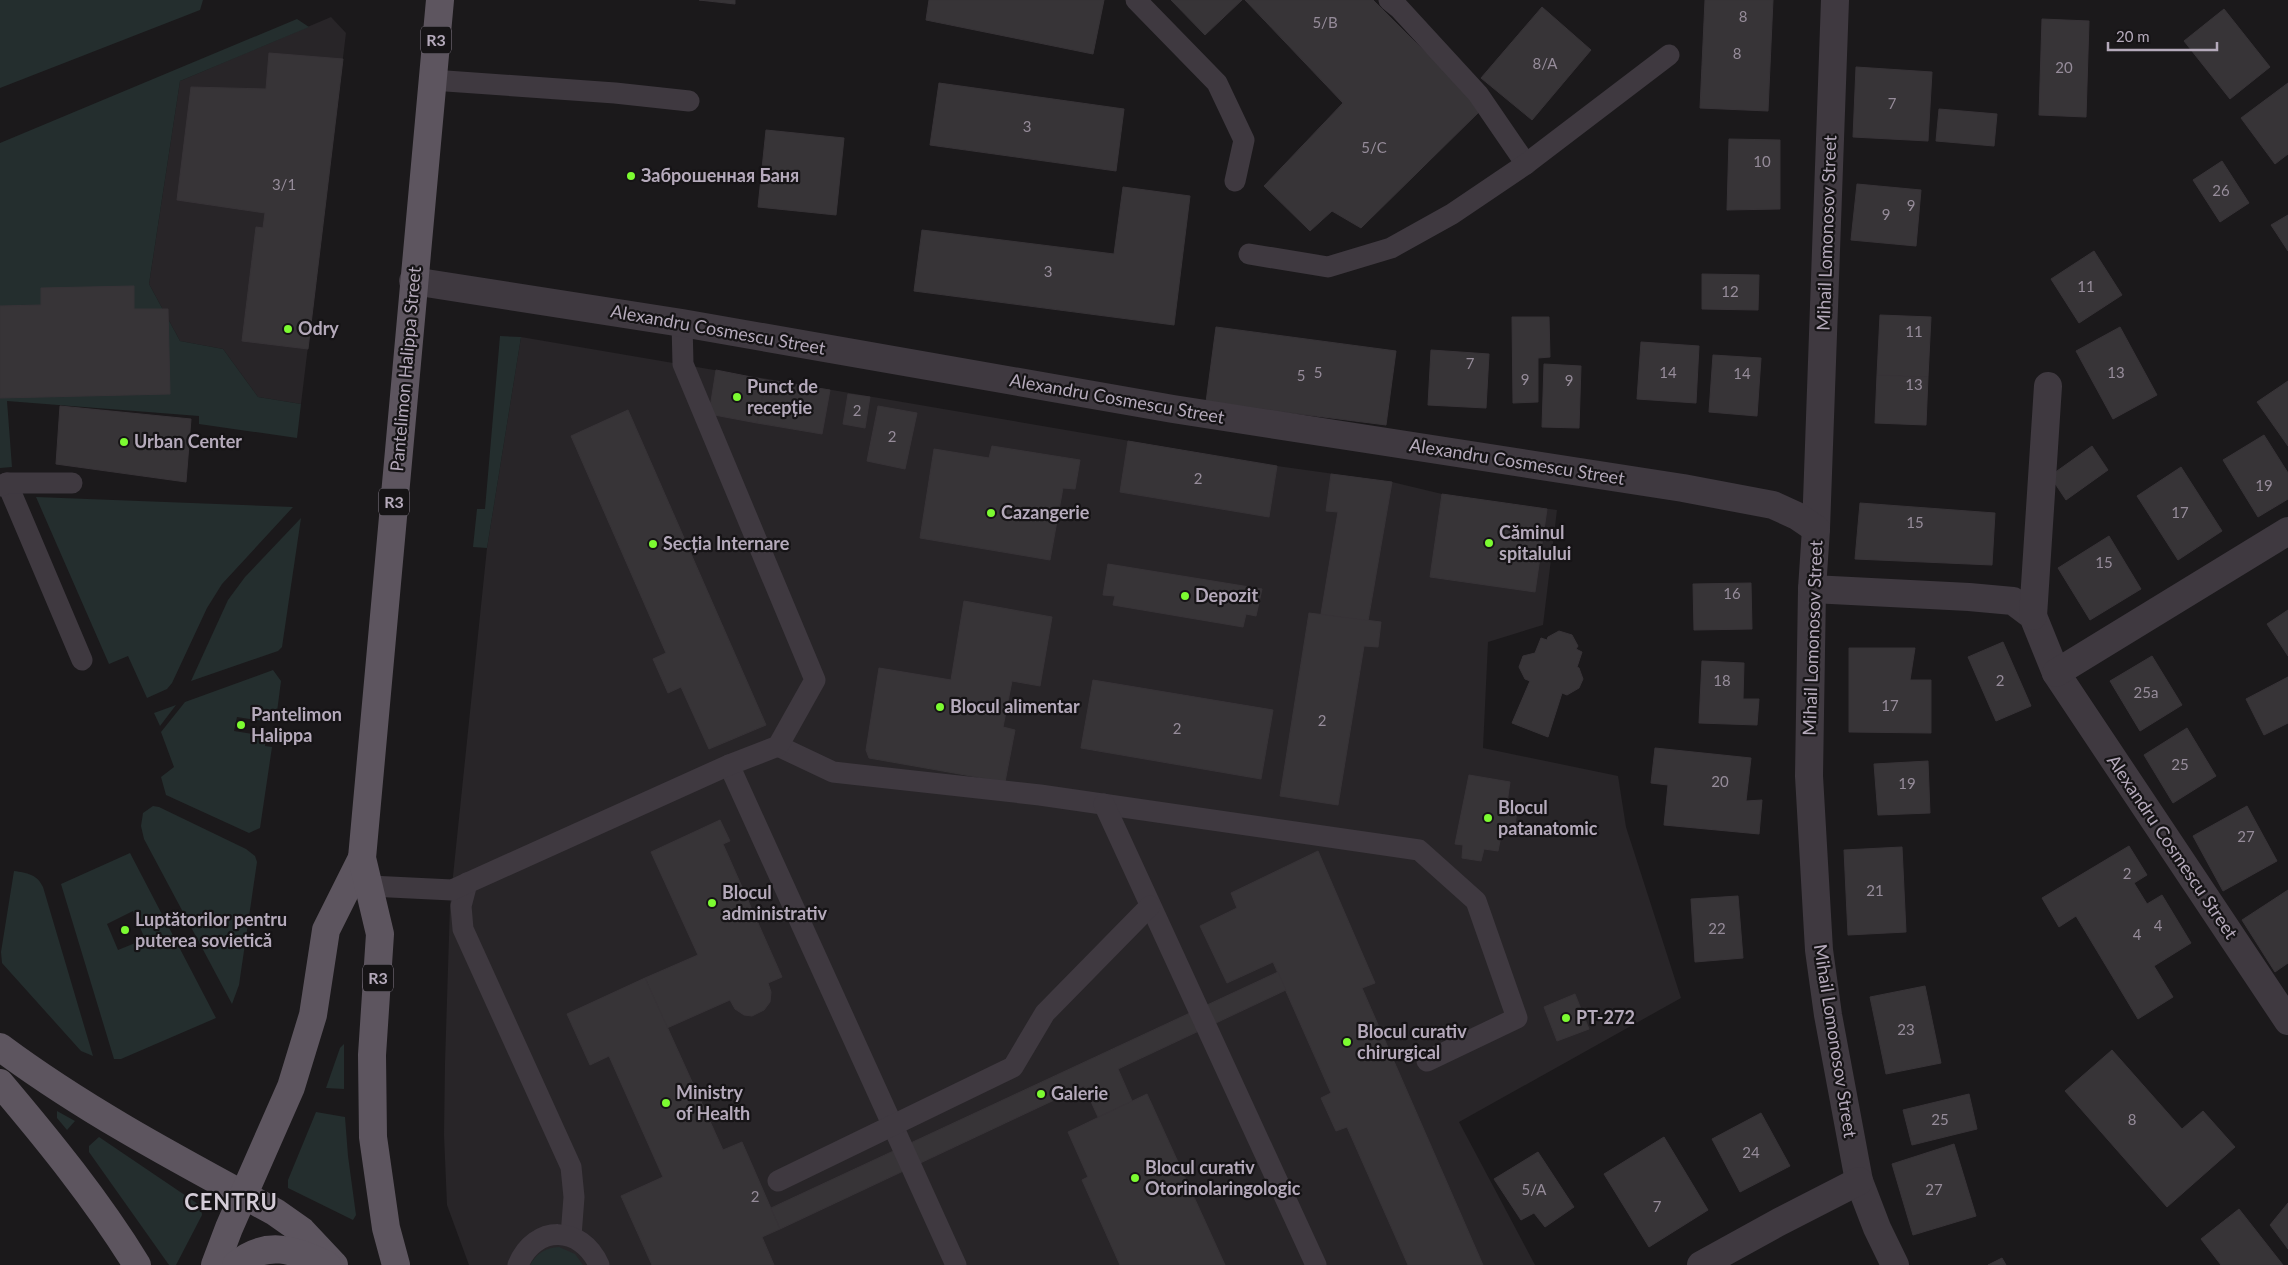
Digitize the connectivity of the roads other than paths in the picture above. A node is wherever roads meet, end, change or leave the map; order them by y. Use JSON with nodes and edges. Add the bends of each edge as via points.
{"nodes":[{"id":1,"x":440,"y":0,"type":"edge"},
{"id":2,"x":1136,"y":0,"type":"edge"},
{"id":3,"x":1389,"y":0,"type":"edge"},
{"id":4,"x":1835,"y":0,"type":"edge"},
{"id":5,"x":1669,"y":55,"type":"dead end"},
{"id":6,"x":432,"y":80,"type":"junction"},
{"id":7,"x":689,"y":101,"type":"dead end"},
{"id":8,"x":1526,"y":164,"type":"junction"},
{"id":9,"x":1235,"y":181,"type":"dead end"},
{"id":10,"x":1249,"y":254,"type":"dead end"},
{"id":11,"x":413,"y":281,"type":"junction"},
{"id":12,"x":682,"y":323,"type":"junction"},
{"id":13,"x":2048,"y":386,"type":"dead end"},
{"id":14,"x":72,"y":483,"type":"dead end"},
{"id":15,"x":4,"y":485,"type":"edge"},
{"id":16,"x":1816,"y":529,"type":"junction"},
{"id":17,"x":2288,"y":531,"type":"edge"},
{"id":18,"x":1812,"y":589,"type":"junction"},
{"id":19,"x":2033,"y":616,"type":"junction"},
{"id":20,"x":82,"y":660,"type":"dead end"},
{"id":21,"x":2056,"y":674,"type":"junction"},
{"id":22,"x":778,"y":746,"type":"junction"},
{"id":23,"x":728,"y":766,"type":"junction"},
{"id":24,"x":1104,"y":804,"type":"junction"},
{"id":25,"x":362,"y":858,"type":"junction"},
{"id":26,"x":467,"y":883,"type":"junction"},
{"id":27,"x":370,"y":886,"type":"junction"},
{"id":28,"x":1150,"y":906,"type":"junction"},
{"id":29,"x":2288,"y":1021,"type":"edge"},
{"id":30,"x":0,"y":1047,"type":"edge"},
{"id":31,"x":1427,"y":1061,"type":"dead end"},
{"id":32,"x":0,"y":1083,"type":"edge"},
{"id":33,"x":893,"y":1126,"type":"junction"},
{"id":34,"x":778,"y":1181,"type":"dead end"},
{"id":35,"x":1859,"y":1181,"type":"junction"},
{"id":36,"x":244,"y":1195,"type":"junction"},
{"id":37,"x":572,"y":1236,"type":"junction"},
{"id":38,"x":137,"y":1265,"type":"edge"},
{"id":39,"x":215,"y":1265,"type":"edge"},
{"id":40,"x":236,"y":1265,"type":"edge"},
{"id":41,"x":327,"y":1265,"type":"edge"},
{"id":42,"x":334,"y":1265,"type":"edge"},
{"id":43,"x":396,"y":1265,"type":"edge"},
{"id":44,"x":518,"y":1265,"type":"edge"},
{"id":45,"x":599,"y":1265,"type":"edge"},
{"id":46,"x":956,"y":1265,"type":"edge"},
{"id":47,"x":1316,"y":1265,"type":"edge"},
{"id":48,"x":1701,"y":1265,"type":"edge"},
{"id":49,"x":1895,"y":1265,"type":"edge"}],
"edges":[{"from":1,"to":6,"type":"main road","name":"Pantelimon Halippa Street","number":"R3"},
{"from":2,"to":9,"type":"lane","via":[[1217,83],[1244,140]]},
{"from":3,"to":8,"type":"lane","via":[[1478,94]]},
{"from":4,"to":16,"type":"street","name":"Mihail Lomonosov Street"},
{"from":5,"to":8,"type":"lane"},
{"from":6,"to":7,"type":"lane"},
{"from":6,"to":11,"type":"main road","name":"Pantelimon Halippa Street","number":"R3"},
{"from":8,"to":10,"type":"lane","via":[[1452,214],[1391,248],[1328,267]]},
{"from":11,"to":12,"type":"street","name":"Alexandru Cosmescu Street"},
{"from":11,"to":25,"type":"main road","name":"Pantelimon Halippa Street","number":"R3"},
{"from":12,"to":16,"type":"street","name":"Alexandru Cosmescu Street","via":[[1173,409],[1683,488],[1772,505]]},
{"from":12,"to":22,"type":"lane","via":[[683,364],[815,680]]},
{"from":13,"to":19,"type":"street","name":"Alexandru Cosmescu Street"},
{"from":14,"to":15,"type":"lane"},
{"from":15,"to":20,"type":"lane"},
{"from":16,"to":18,"type":"street","name":"Mihail Lomonosov Street"},
{"from":17,"to":21,"type":"street"},
{"from":18,"to":19,"type":"street","via":[[2013,601]]},
{"from":18,"to":35,"type":"street","name":"Mihail Lomonosov Street","via":[[1809,776],[1818,941]]},
{"from":19,"to":21,"type":"street","name":"Alexandru Cosmescu Street"},
{"from":21,"to":29,"type":"street","name":"Alexandru Cosmescu Street"},
{"from":22,"to":23,"type":"lane"},
{"from":22,"to":24,"type":"lane","via":[[833,772]]},
{"from":23,"to":26,"type":"lane"},
{"from":23,"to":33,"type":"lane"},
{"from":24,"to":28,"type":"lane"},
{"from":24,"to":31,"type":"lane","via":[[1419,850],[1476,901],[1517,1018]]},
{"from":25,"to":27,"type":"main road","name":"Pantelimon Halippa Street","number":"R3"},
{"from":25,"to":36,"type":"main road","name":"Pantelimon Halippa Street","number":"R3","via":[[326,930],[313,1015],[302,1056]]},
{"from":26,"to":27,"type":"lane","via":[[452,890]]},
{"from":26,"to":37,"type":"lane","via":[[461,906],[463,929],[571,1167],[574,1197]]},
{"from":27,"to":43,"type":"main road","name":"Pantelimon Halippa Street","number":"R3","via":[[380,934],[372,1055],[373,1137],[386,1228]]},
{"from":28,"to":33,"type":"lane","via":[[1044,1013],[1013,1068]]},
{"from":28,"to":47,"type":"lane"},
{"from":30,"to":36,"type":"main road","via":[[86,1107]]},
{"from":32,"to":38,"type":"main road","via":[[69,1167]]},
{"from":33,"to":34,"type":"lane"},
{"from":33,"to":46,"type":"lane"},
{"from":35,"to":48,"type":"street"},
{"from":35,"to":49,"type":"street","name":"Mihail Lomonosov Street"},
{"from":36,"to":39,"type":"main road","name":"Pantelimon Halippa Street","number":"R3"},
{"from":36,"to":42,"type":"main road","via":[[302,1231]]},
{"from":37,"to":44,"type":"lane","via":[[544,1237],[522,1254]]},
{"from":37,"to":45,"type":"lane","via":[[589,1248]]},
{"from":40,"to":41,"type":"main road","via":[[260,1251],[278,1250],[298,1252]]}]}
